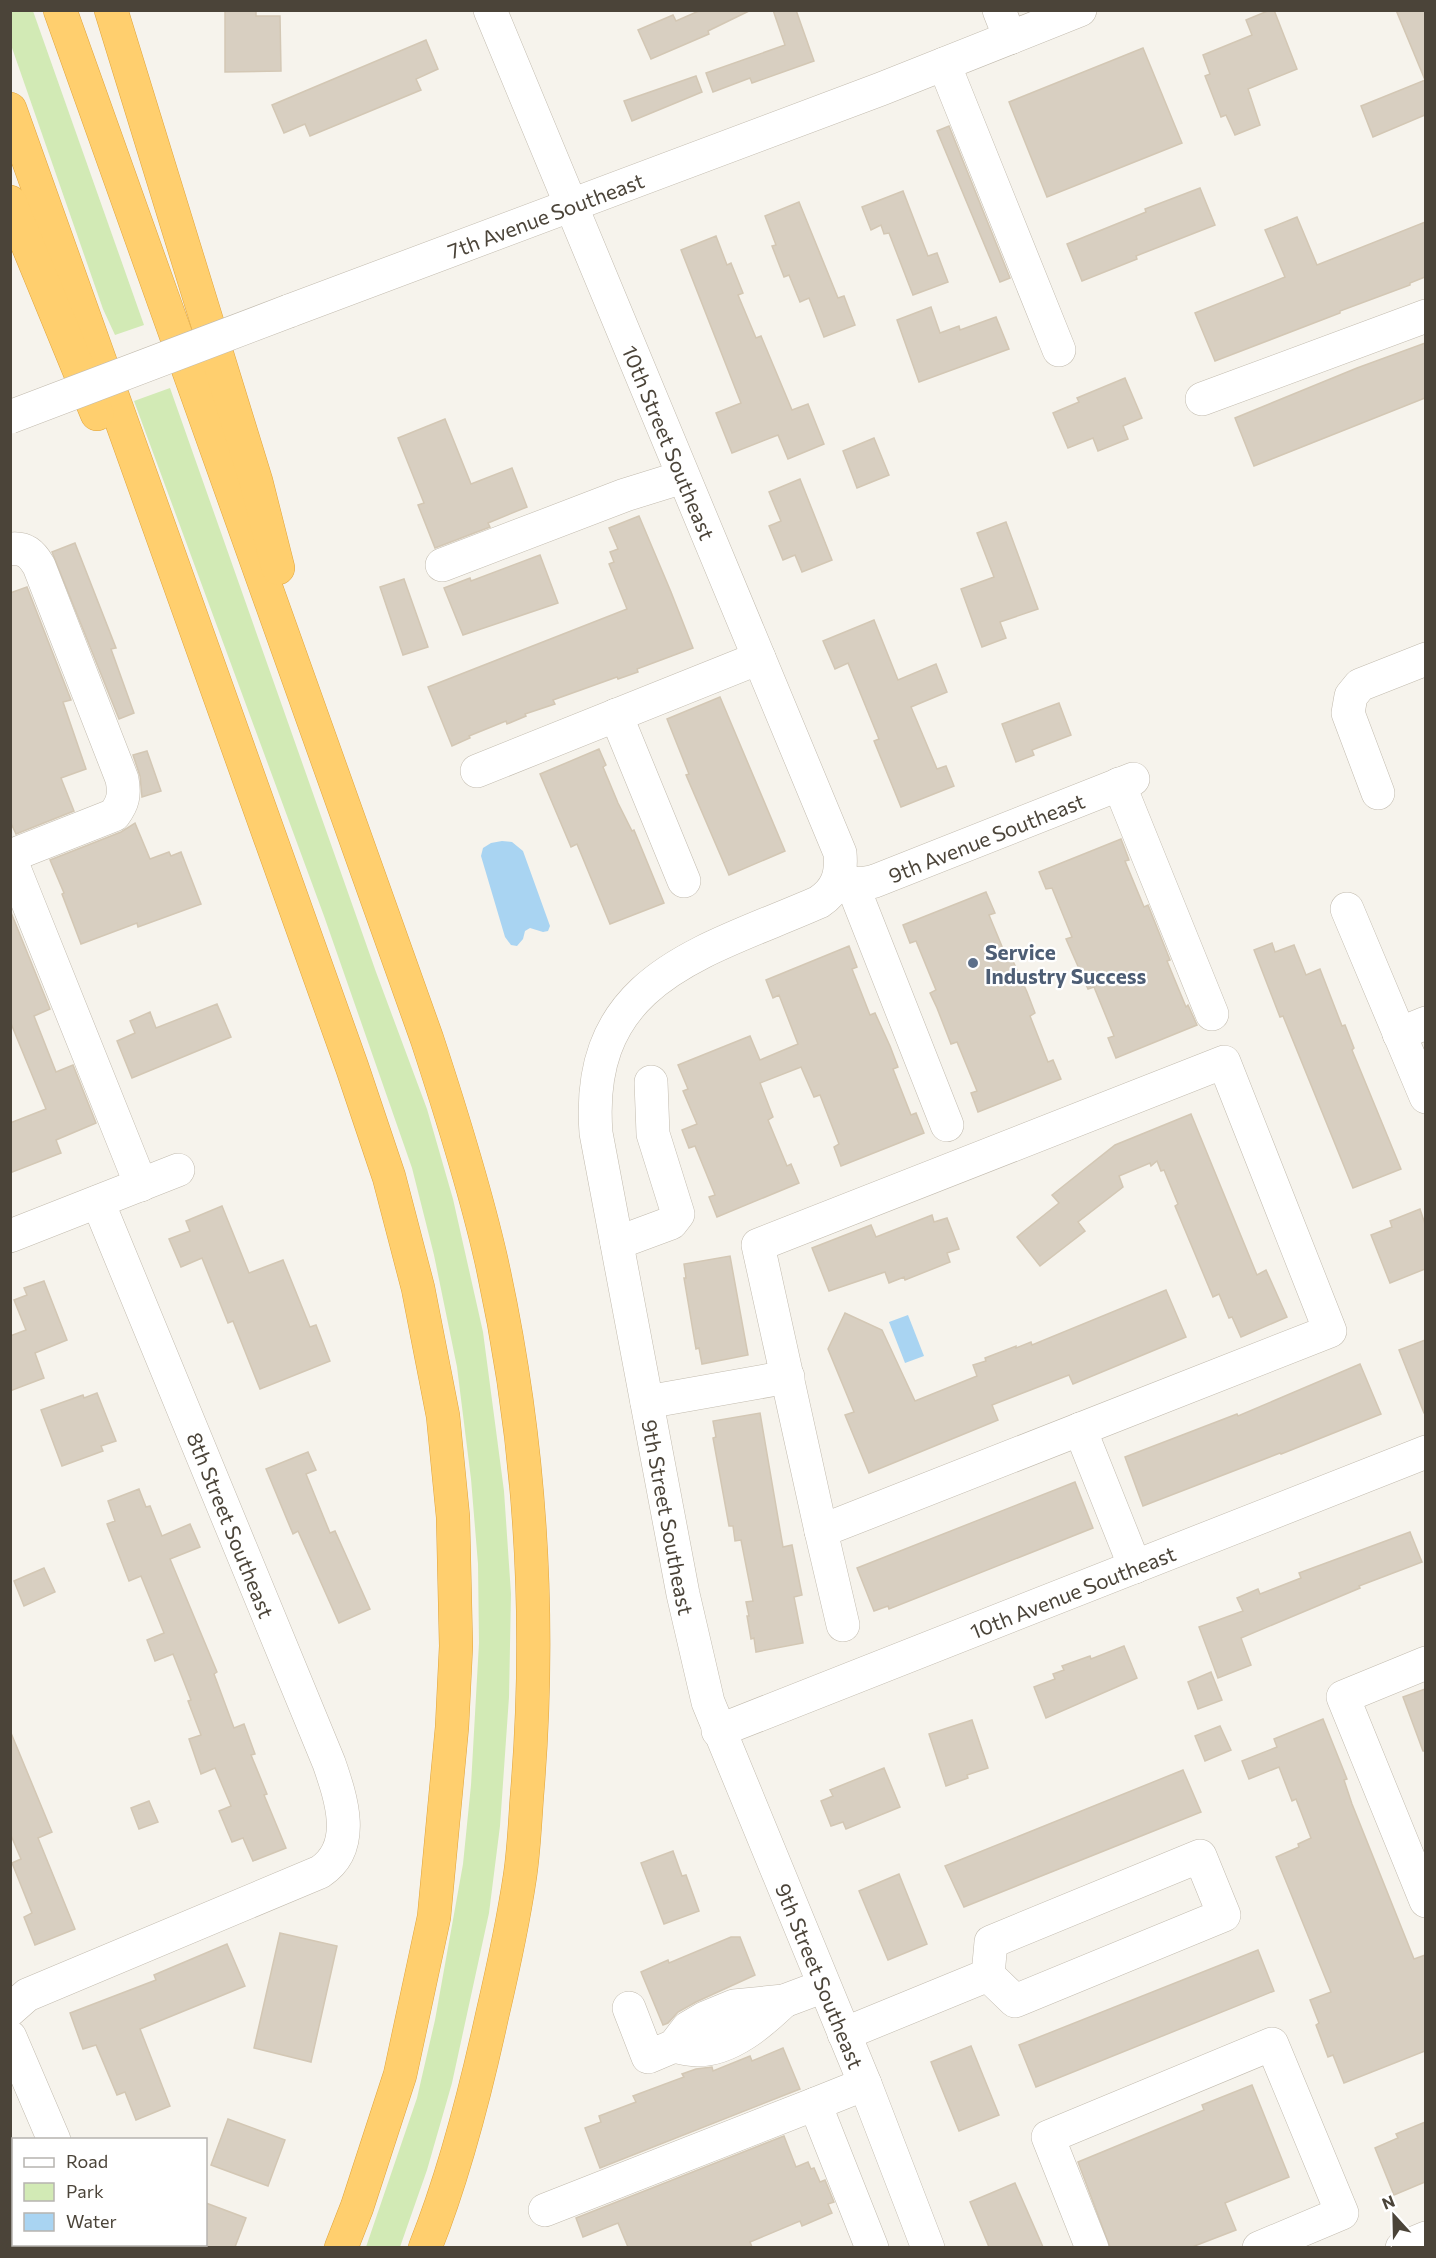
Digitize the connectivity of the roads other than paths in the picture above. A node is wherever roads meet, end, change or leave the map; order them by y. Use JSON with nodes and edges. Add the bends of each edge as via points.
{"nodes":[{"id":1,"x":60,"y":10,"type":"edge"},
{"id":2,"x":111,"y":10,"type":"edge"},
{"id":3,"x":490,"y":10,"type":"edge"},
{"id":4,"x":1080,"y":10,"type":"edge"},
{"id":5,"x":1004,"y":24,"type":"edge"},
{"id":6,"x":944,"y":64,"type":"junction"},
{"id":7,"x":10,"y":109,"type":"edge"},
{"id":8,"x":10,"y":202,"type":"edge"},
{"id":9,"x":571,"y":206,"type":"junction"},
{"id":10,"x":1425,"y":316,"type":"edge"},
{"id":11,"x":1059,"y":350,"type":"dead end"},
{"id":12,"x":1202,"y":399,"type":"dead end"},
{"id":13,"x":10,"y":417,"type":"edge"},
{"id":14,"x":683,"y":477,"type":"junction"},
{"id":15,"x":10,"y":549,"type":"edge"},
{"id":16,"x":442,"y":565,"type":"dead end"},
{"id":17,"x":759,"y":657,"type":"junction"},
{"id":18,"x":1425,"y":659,"type":"edge"},
{"id":19,"x":616,"y":715,"type":"junction"},
{"id":20,"x":477,"y":771,"type":"dead end"},
{"id":21,"x":332,"y":776,"type":"junction"},
{"id":22,"x":1378,"y":793,"type":"dead end"},
{"id":23,"x":260,"y":810,"type":"junction"},
{"id":24,"x":10,"y":857,"type":"edge"},
{"id":25,"x":684,"y":880,"type":"dead end"},
{"id":26,"x":846,"y":880,"type":"junction"},
{"id":27,"x":1347,"y":909,"type":"dead end"},
{"id":28,"x":1212,"y":1014,"type":"dead end"},
{"id":29,"x":1412,"y":1029,"type":"edge"},
{"id":30,"x":651,"y":1082,"type":"dead end"},
{"id":31,"x":1425,"y":1097,"type":"edge"},
{"id":32,"x":947,"y":1125,"type":"dead end"},
{"id":33,"x":178,"y":1170,"type":"dead end"},
{"id":34,"x":141,"y":1185,"type":"junction"},
{"id":35,"x":98,"y":1202,"type":"junction"},
{"id":36,"x":10,"y":1236,"type":"edge"},
{"id":37,"x":617,"y":1243,"type":"junction"},
{"id":38,"x":788,"y":1377,"type":"junction"},
{"id":39,"x":647,"y":1402,"type":"junction"},
{"id":40,"x":1080,"y":1429,"type":"junction"},
{"id":41,"x":1425,"y":1452,"type":"edge"},
{"id":42,"x":821,"y":1531,"type":"junction"},
{"id":43,"x":1135,"y":1566,"type":"junction"},
{"id":44,"x":843,"y":1624,"type":"dead end"},
{"id":45,"x":1425,"y":1664,"type":"edge"},
{"id":46,"x":718,"y":1731,"type":"junction"},
{"id":47,"x":1425,"y":1901,"type":"edge"},
{"id":48,"x":988,"y":1975,"type":"junction"},
{"id":49,"x":824,"y":1986,"type":"junction"},
{"id":50,"x":628,"y":2008,"type":"dead end"},
{"id":51,"x":10,"y":2010,"type":"edge"},
{"id":52,"x":844,"y":2034,"type":"junction"},
{"id":53,"x":10,"y":2037,"type":"edge"},
{"id":54,"x":865,"y":2084,"type":"junction"},
{"id":55,"x":815,"y":2104,"type":"junction"},
{"id":56,"x":54,"y":2138,"type":"edge"},
{"id":57,"x":545,"y":2210,"type":"dead end"},
{"id":58,"x":1312,"y":2237,"type":"edge"},
{"id":59,"x":1425,"y":2238,"type":"edge"},
{"id":60,"x":341,"y":2247,"type":"edge"},
{"id":61,"x":425,"y":2247,"type":"edge"},
{"id":62,"x":872,"y":2247,"type":"edge"},
{"id":63,"x":928,"y":2247,"type":"edge"},
{"id":64,"x":1092,"y":2247,"type":"edge"},
{"id":65,"x":1259,"y":2247,"type":"edge"},
{"id":66,"x":1402,"y":2247,"type":"edge"}],
"edges":[{"from":1,"to":21,"type":"highway"},
{"from":2,"to":21,"type":"highway","via":[[256,481]]},
{"from":3,"to":9,"type":"street","name":"10th Street Southeast"},
{"from":4,"to":5,"type":"street","name":"7th Avenue Southeast"},
{"from":5,"to":6,"type":"street","name":"7th Avenue Southeast"},
{"from":6,"to":9,"type":"street","name":"7th Avenue Southeast"},
{"from":6,"to":11,"type":"street"},
{"from":7,"to":23,"type":"highway"},
{"from":8,"to":23,"type":"highway"},
{"from":9,"to":13,"type":"street","name":"7th Avenue Southeast","bridge":true},
{"from":9,"to":14,"type":"street","name":"10th Street Southeast"},
{"from":10,"to":12,"type":"street"},
{"from":14,"to":16,"type":"street"},
{"from":14,"to":17,"type":"street","name":"10th Street Southeast"},
{"from":15,"to":24,"type":"street","via":[[25,549],[39,566],[125,792],[114,815]]},
{"from":17,"to":19,"type":"street"},
{"from":17,"to":26,"type":"street","name":"10th Street Southeast","via":[[835,839]]},
{"from":18,"to":22,"type":"street","via":[[1360,685],[1351,696],[1348,713]]},
{"from":19,"to":20,"type":"street"},
{"from":19,"to":25,"type":"street"},
{"from":21,"to":61,"type":"highway","via":[[461,1143],[491,1260],[516,1395],[529,1505],[534,1696],[520,1874],[478,2079]]},
{"from":23,"to":60,"type":"highway","via":[[389,1178],[418,1288],[443,1416],[453,1517],[456,1646],[434,1917],[400,2075]]},
{"from":24,"to":34,"type":"street"},
{"from":26,"to":28,"type":"street","name":"9th Avenue Southeast","via":[[862,885],[875,881],[1126,782]]},
{"from":26,"to":32,"type":"street","name":"10th Street Southeast"},
{"from":26,"to":37,"type":"street","name":"9th Street Southeast","via":[[819,902],[685,959],[645,989],[619,1018],[597,1076],[594,1107]]},
{"from":27,"to":29,"type":"street"},
{"from":29,"to":31,"type":"street"},
{"from":30,"to":37,"type":"street","via":[[653,1134],[678,1214],[671,1223]]},
{"from":33,"to":34,"type":"street"},
{"from":34,"to":35,"type":"street"},
{"from":35,"to":36,"type":"street"},
{"from":35,"to":51,"type":"street","name":"8th Street Southeast","via":[[332,1772],[342,1806],[344,1833],[334,1860],[320,1872],[27,1995]]},
{"from":37,"to":39,"type":"street","name":"9th Street Southeast"},
{"from":38,"to":39,"type":"street"},
{"from":38,"to":40,"type":"street","via":[[758,1245],[1224,1062],[1330,1331]]},
{"from":38,"to":42,"type":"street"},
{"from":39,"to":46,"type":"street","name":"9th Street Southeast","via":[[692,1639]]},
{"from":40,"to":42,"type":"street"},
{"from":40,"to":43,"type":"street"},
{"from":41,"to":43,"type":"street","name":"10th Avenue Southeast"},
{"from":42,"to":44,"type":"street"},
{"from":43,"to":46,"type":"street","name":"10th Avenue Southeast"},
{"from":45,"to":47,"type":"street","via":[[1343,1697]]},
{"from":46,"to":49,"type":"street","name":"9th Street Southeast"},
{"from":48,"to":48,"type":"street","via":[[1015,2001],[1224,1915],[1200,1856],[991,1942]]},
{"from":48,"to":52,"type":"street"},
{"from":49,"to":50,"type":"street","via":[[784,2001],[734,2006],[688,2028],[674,2046],[648,2057]]},
{"from":49,"to":52,"type":"street","name":"9th Street Southeast"},
{"from":52,"to":54,"type":"street","name":"9th Street Southeast"},
{"from":53,"to":56,"type":"street"},
{"from":54,"to":55,"type":"street"},
{"from":54,"to":63,"type":"street","name":"9th Street Southeast"},
{"from":55,"to":57,"type":"street"},
{"from":55,"to":62,"type":"street"},
{"from":58,"to":64,"type":"street","via":[[1342,2213],[1272,2044],[1048,2137]]},
{"from":58,"to":65,"type":"street"},
{"from":59,"to":66,"type":"street"}]}
